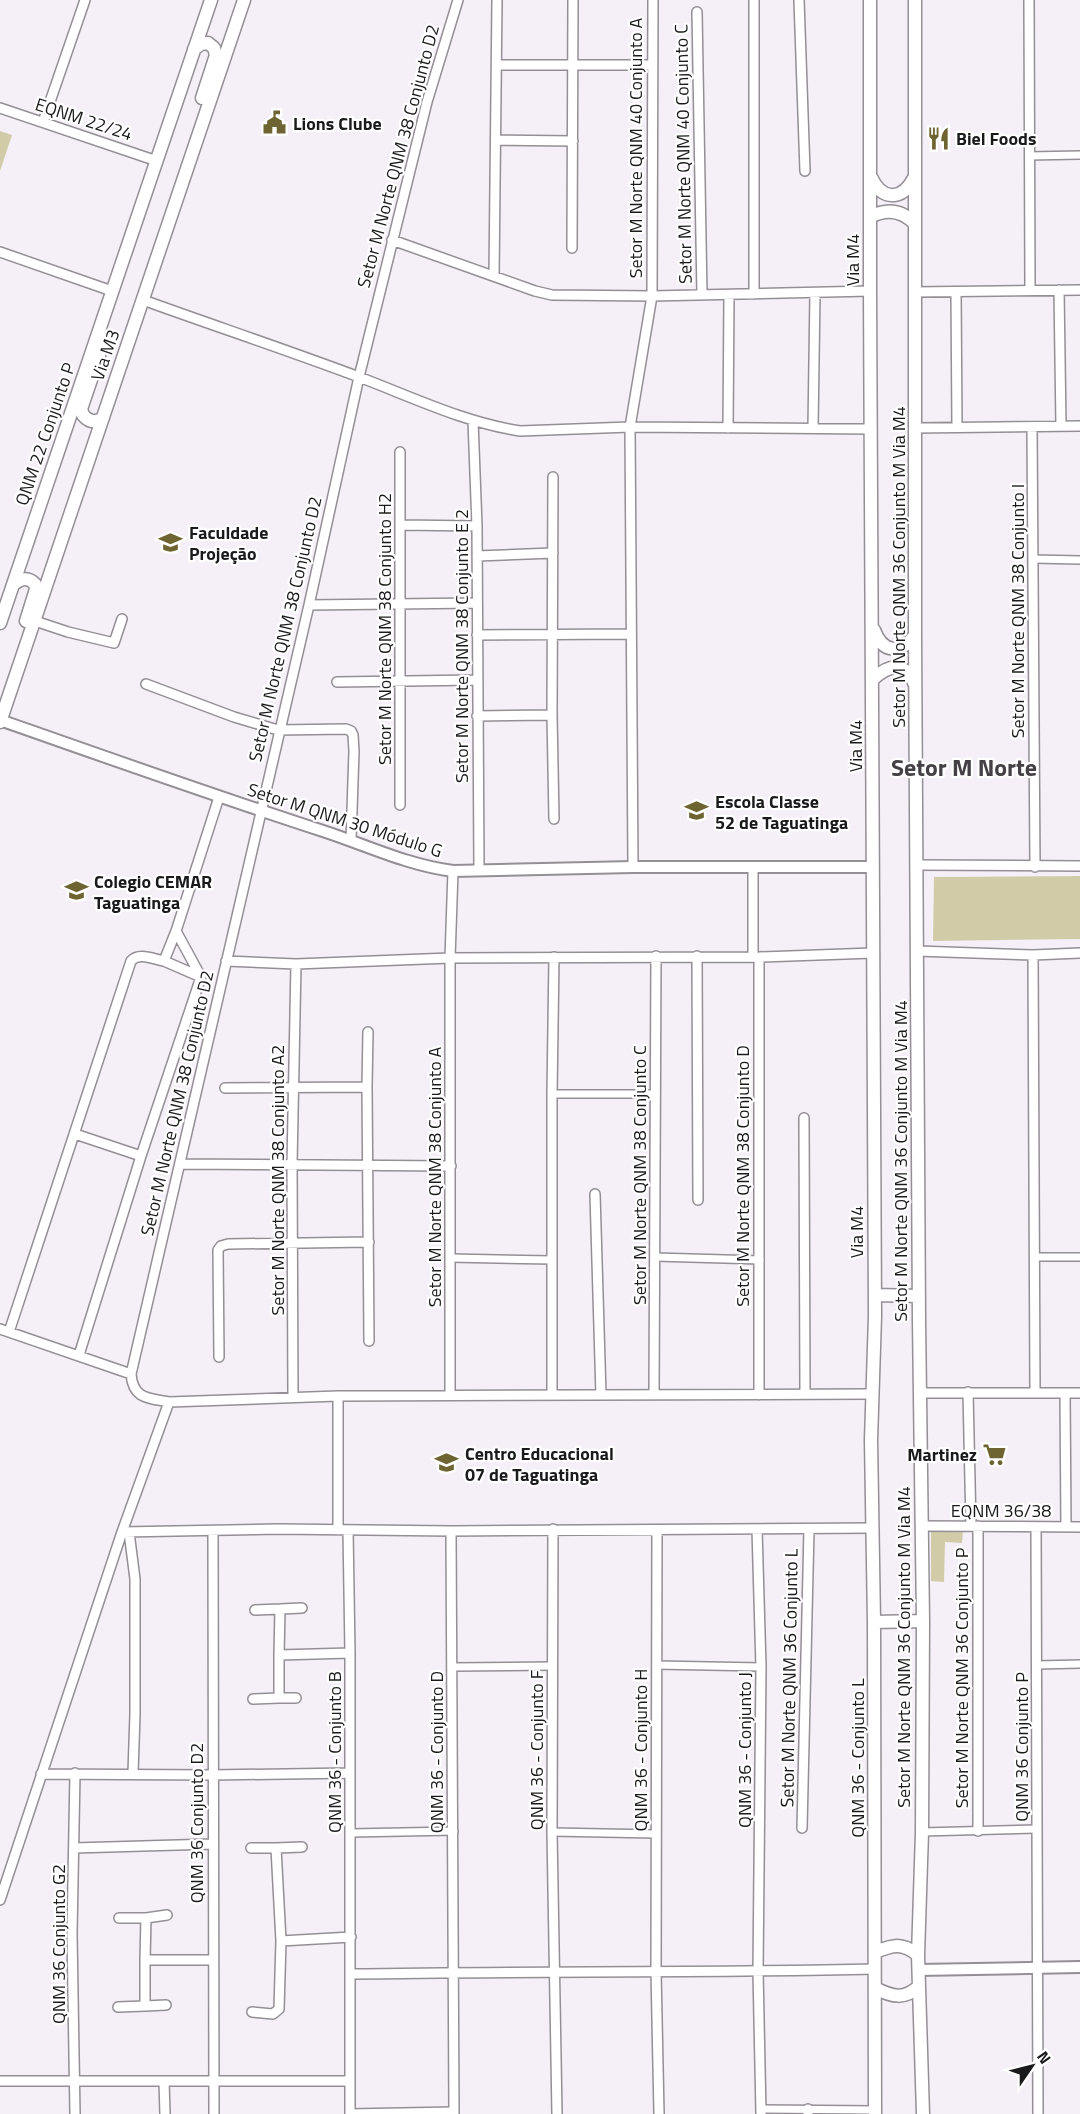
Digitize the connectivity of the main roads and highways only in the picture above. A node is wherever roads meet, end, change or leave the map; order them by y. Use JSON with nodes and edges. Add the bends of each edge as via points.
{"nodes":[{"id":1,"x":211,"y":0,"type":"edge"},
{"id":2,"x":244,"y":0,"type":"edge"},
{"id":3,"x":870,"y":0,"type":"edge"},
{"id":4,"x":915,"y":0,"type":"edge"},
{"id":5,"x":195,"y":49,"type":"junction"},
{"id":6,"x":192,"y":152,"type":"junction"},
{"id":7,"x":871,"y":176,"type":"junction"},
{"id":8,"x":914,"y":178,"type":"junction"},
{"id":9,"x":870,"y":217,"type":"junction"},
{"id":10,"x":915,"y":224,"type":"junction"},
{"id":11,"x":111,"y":295,"type":"junction"},
{"id":12,"x":103,"y":418,"type":"junction"},
{"id":13,"x":14,"y":584,"type":"junction"},
{"id":14,"x":0,"y":623,"type":"edge"},
{"id":15,"x":873,"y":626,"type":"junction"},
{"id":16,"x":915,"y":635,"type":"junction"},
{"id":17,"x":873,"y":679,"type":"junction"},
{"id":18,"x":12,"y":687,"type":"junction"},
{"id":19,"x":916,"y":689,"type":"junction"},
{"id":20,"x":0,"y":721,"type":"edge"},
{"id":21,"x":875,"y":1295,"type":"junction"},
{"id":22,"x":919,"y":1296,"type":"junction"},
{"id":23,"x":872,"y":1528,"type":"joint"},
{"id":24,"x":923,"y":1621,"type":"junction"},
{"id":25,"x":874,"y":1622,"type":"junction"},
{"id":26,"x":875,"y":1952,"type":"junction"},
{"id":27,"x":918,"y":1955,"type":"junction"},
{"id":28,"x":919,"y":1986,"type":"junction"},
{"id":29,"x":875,"y":1988,"type":"junction"},
{"id":30,"x":875,"y":2112,"type":"edge"},
{"id":31,"x":923,"y":2114,"type":"edge"}],
"edges":[{"from":1,"to":5,"type":"main road"},
{"from":2,"to":6,"type":"main road","name":"Via M3"},
{"from":3,"to":7,"type":"main road","name":"Via M4"},
{"from":4,"to":8,"type":"main road"},
{"from":5,"to":6,"type":"main road","via":[[208,43],[216,55],[197,112]]},
{"from":5,"to":11,"type":"main road"},
{"from":6,"to":12,"type":"main road","name":"Via M3"},
{"from":7,"to":8,"type":"main road","via":[[876,187],[895,195],[903,193]]},
{"from":7,"to":9,"type":"main road","name":"Via M4"},
{"from":8,"to":10,"type":"main road","name":"Setor M Norte QNM 36 Conjunto M Via M4"},
{"from":9,"to":10,"type":"main road","via":[[888,211],[900,213]]},
{"from":9,"to":15,"type":"main road","name":"Via M4"},
{"from":10,"to":16,"type":"main road","name":"Setor M Norte QNM 36 Conjunto M Via M4"},
{"from":11,"to":12,"type":"main road","via":[[99,356],[81,409],[82,416],[89,421]]},
{"from":11,"to":13,"type":"main road","name":"QNM 22 Conjunto P"},
{"from":12,"to":18,"type":"main road","name":"Via M3"},
{"from":13,"to":14,"type":"main road","name":"QNM 22 Conjunto P"},
{"from":13,"to":18,"type":"main road","via":[[30,579],[36,589],[19,645]]},
{"from":15,"to":16,"type":"main road","via":[[878,640],[890,649],[904,647]]},
{"from":15,"to":17,"type":"main road","name":"Via M4"},
{"from":16,"to":19,"type":"main road","name":"Setor M Norte QNM 36 Conjunto M Via M4"},
{"from":17,"to":19,"type":"main road","via":[[890,667],[899,668],[907,671]]},
{"from":17,"to":21,"type":"main road","name":"Via M4"},
{"from":18,"to":20,"type":"main road","name":"Via M3"},
{"from":19,"to":22,"type":"main road","name":"Setor M Norte QNM 36 Conjunto M Via M4"},
{"from":21,"to":22,"type":"main road"},
{"from":21,"to":23,"type":"main road","name":"Via M4"},
{"from":22,"to":24,"type":"main road","name":"Setor M Norte QNM 36 Conjunto M Via M4"},
{"from":23,"to":25,"type":"main road","name":"QNM 36 - Conjunto L"},
{"from":24,"to":25,"type":"main road"},
{"from":24,"to":27,"type":"main road","name":"Setor M Norte QNM 36 Conjunto M Via M4"},
{"from":25,"to":26,"type":"main road","name":"QNM 36 - Conjunto L"},
{"from":26,"to":27,"type":"main road","via":[[900,1946]]},
{"from":26,"to":29,"type":"main road","name":"QNM 36 - Conjunto L"},
{"from":27,"to":28,"type":"main road","name":"Setor M Norte QNM 36 Conjunto M Via M4"},
{"from":28,"to":29,"type":"main road","via":[[896,1997]]},
{"from":28,"to":31,"type":"main road","name":"Setor M Norte QNM 36 Conjunto M Via M4"},
{"from":29,"to":30,"type":"main road","name":"QNM 36 - Conjunto L"}]}
